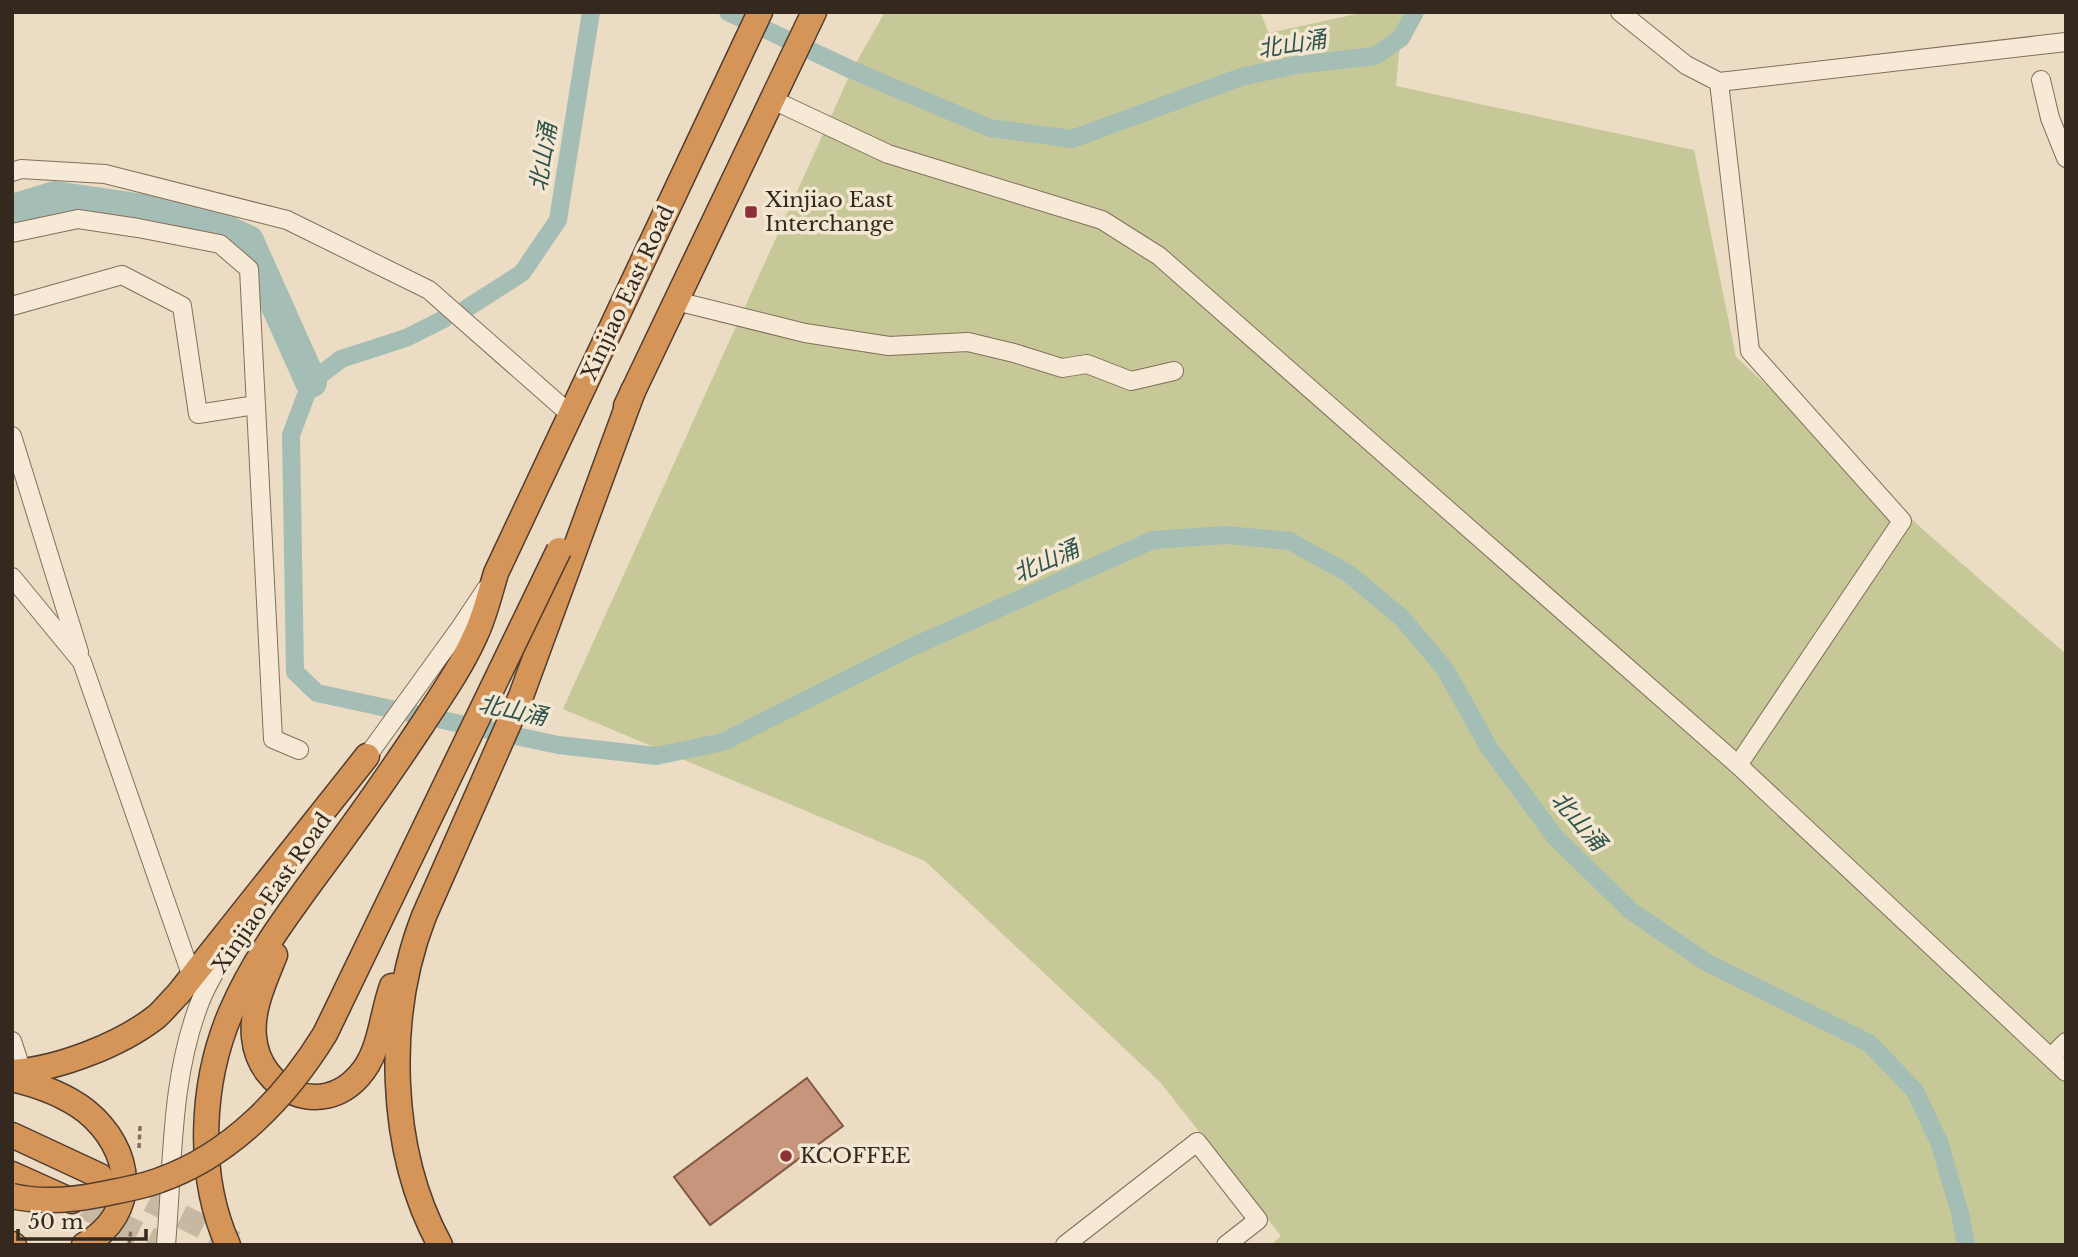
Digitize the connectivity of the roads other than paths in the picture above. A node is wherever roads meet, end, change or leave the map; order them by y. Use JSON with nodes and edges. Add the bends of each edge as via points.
{"nodes":[{"id":1,"x":760,"y":12,"type":"edge"},
{"id":2,"x":1620,"y":12,"type":"edge"},
{"id":3,"x":812,"y":17,"type":"edge"},
{"id":4,"x":2066,"y":42,"type":"edge"},
{"id":5,"x":2041,"y":80,"type":"dead end"},
{"id":6,"x":1719,"y":82,"type":"junction"},
{"id":7,"x":773,"y":100,"type":"junction"},
{"id":8,"x":2066,"y":158,"type":"edge"},
{"id":9,"x":12,"y":172,"type":"edge"},
{"id":10,"x":12,"y":233,"type":"edge"},
{"id":11,"x":676,"y":301,"type":"junction"},
{"id":12,"x":12,"y":306,"type":"edge"},
{"id":13,"x":1174,"y":371,"type":"dead end"},
{"id":14,"x":633,"y":391,"type":"junction"},
{"id":15,"x":256,"y":405,"type":"junction"},
{"id":16,"x":571,"y":415,"type":"junction"},
{"id":17,"x":12,"y":436,"type":"edge"},
{"id":18,"x":496,"y":573,"type":"junction"},
{"id":19,"x":12,"y":577,"type":"edge"},
{"id":20,"x":82,"y":662,"type":"junction"},
{"id":21,"x":299,"y":750,"type":"dead end"},
{"id":22,"x":367,"y":756,"type":"junction"},
{"id":23,"x":1738,"y":765,"type":"junction"},
{"id":24,"x":295,"y":905,"type":"junction"},
{"id":25,"x":414,"y":941,"type":"junction"},
{"id":26,"x":192,"y":977,"type":"junction"},
{"id":27,"x":12,"y":1041,"type":"edge"},
{"id":28,"x":2066,"y":1042,"type":"edge"},
{"id":29,"x":2051,"y":1057,"type":"junction"},
{"id":30,"x":2066,"y":1072,"type":"edge"},
{"id":31,"x":16,"y":1074,"type":"edge"},
{"id":32,"x":12,"y":1135,"type":"edge"},
{"id":33,"x":12,"y":1174,"type":"edge"},
{"id":34,"x":100,"y":1176,"type":"tunnel mouth"},
{"id":35,"x":12,"y":1196,"type":"edge"},
{"id":36,"x":84,"y":1207,"type":"tunnel mouth"},
{"id":37,"x":84,"y":1245,"type":"edge"},
{"id":38,"x":166,"y":1245,"type":"edge"},
{"id":39,"x":228,"y":1245,"type":"edge"},
{"id":40,"x":440,"y":1245,"type":"edge"},
{"id":41,"x":1066,"y":1245,"type":"edge"},
{"id":42,"x":1226,"y":1245,"type":"edge"}],
"edges":[{"from":1,"to":16,"type":"highway","name":"Xinjiao East Road"},
{"from":2,"to":6,"type":"street","via":[[1686,65]]},
{"from":3,"to":7,"type":"highway"},
{"from":4,"to":6,"type":"street"},
{"from":5,"to":8,"type":"street"},
{"from":6,"to":23,"type":"street","via":[[1750,351],[1902,521]]},
{"from":7,"to":11,"type":"highway"},
{"from":7,"to":23,"type":"street","via":[[888,154],[1102,220],[1159,256]]},
{"from":9,"to":16,"type":"street","via":[[105,174],[287,220],[429,290]]},
{"from":10,"to":15,"type":"street","via":[[78,219],[220,244],[249,270]]},
{"from":11,"to":13,"type":"street","via":[[805,333],[889,346],[968,342],[1062,368],[1087,365],[1131,381]]},
{"from":11,"to":14,"type":"highway"},
{"from":12,"to":15,"type":"street","via":[[122,275],[183,306],[198,414]]},
{"from":14,"to":25,"type":"highway","via":[[521,696]]},
{"from":14,"to":35,"type":"highway","bridge":true,"via":[[310,1059],[248,1127],[159,1181],[67,1199]]},
{"from":15,"to":21,"type":"street","via":[[273,739]]},
{"from":16,"to":18,"type":"highway","name":"Xinjiao East Road"},
{"from":17,"to":20,"type":"street"},
{"from":18,"to":22,"type":"street","name":"Xinjiao East Road"},
{"from":18,"to":24,"type":"highway","name":"Xinjiao East Road","via":[[477,633],[446,689]]},
{"from":19,"to":20,"type":"street"},
{"from":20,"to":26,"type":"street"},
{"from":22,"to":26,"type":"highway"},
{"from":22,"to":38,"type":"street","name":"Xinjiao East Road","via":[[240,932],[201,1000],[180,1073]]},
{"from":23,"to":29,"type":"street"},
{"from":24,"to":25,"type":"highway","via":[[258,1001],[254,1037],[256,1051],[269,1073],[300,1096],[327,1097],[360,1075],[375,1048],[387,1000]]},
{"from":24,"to":39,"type":"highway","via":[[231,1012],[213,1071],[208,1167],[217,1219]]},
{"from":25,"to":40,"type":"highway","via":[[400,1011],[399,1093],[405,1147],[416,1189]]},
{"from":26,"to":31,"type":"highway","via":[[156,1016],[129,1034],[76,1057]]},
{"from":27,"to":31,"type":"street"},
{"from":28,"to":29,"type":"street"},
{"from":29,"to":30,"type":"street"},
{"from":31,"to":37,"type":"highway","via":[[85,1111],[100,1125],[119,1156],[125,1183],[122,1202],[109,1226]]},
{"from":32,"to":34,"type":"highway"},
{"from":33,"to":36,"type":"highway"},
{"from":41,"to":42,"type":"street","via":[[1197,1142],[1258,1220]]}]}
